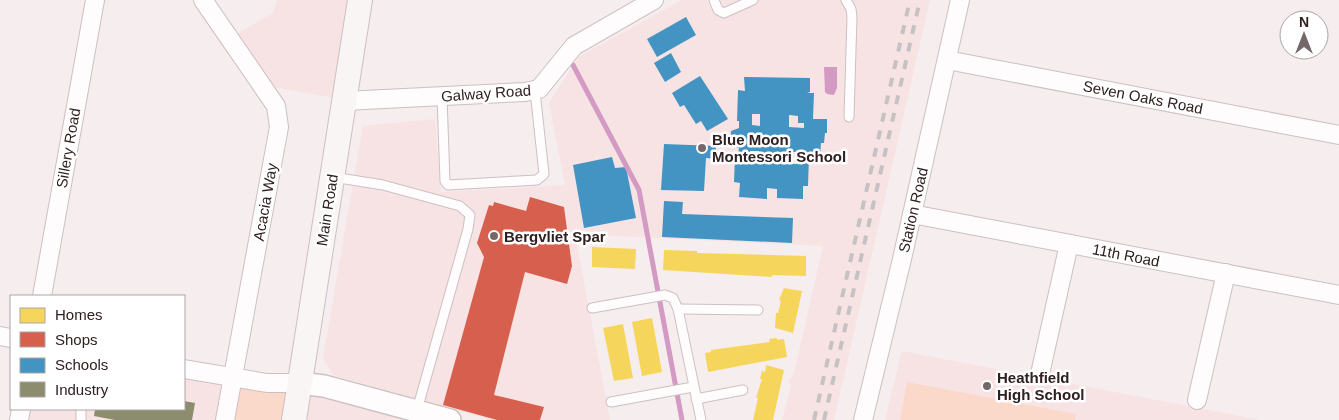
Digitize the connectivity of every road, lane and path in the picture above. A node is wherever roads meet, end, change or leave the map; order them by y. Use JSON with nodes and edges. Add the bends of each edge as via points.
{"nodes":[{"id":1,"x":95,"y":0,"type":"edge"},
{"id":2,"x":203,"y":0,"type":"edge"},
{"id":3,"x":360,"y":0,"type":"edge"},
{"id":4,"x":654,"y":0,"type":"edge"},
{"id":5,"x":714,"y":0,"type":"edge"},
{"id":6,"x":753,"y":0,"type":"edge"},
{"id":7,"x":846,"y":0,"type":"edge"},
{"id":8,"x":960,"y":0,"type":"edge"},
{"id":9,"x":947,"y":60,"type":"junction"},
{"id":10,"x":535,"y":90,"type":"junction"},
{"id":11,"x":442,"y":97,"type":"junction"},
{"id":12,"x":344,"y":101,"type":"junction"},
{"id":13,"x":848,"y":117,"type":"dead end"},
{"id":14,"x":1339,"y":134,"type":"edge"},
{"id":15,"x":332,"y":177,"type":"junction"},
{"id":16,"x":912,"y":214,"type":"junction"},
{"id":17,"x":1069,"y":244,"type":"junction"},
{"id":18,"x":1226,"y":274,"type":"junction"},
{"id":19,"x":42,"y":295,"type":"edge"},
{"id":20,"x":1339,"y":295,"type":"edge"},
{"id":21,"x":592,"y":308,"type":"dead end"},
{"id":22,"x":678,"y":309,"type":"junction"},
{"id":23,"x":758,"y":310,"type":"dead end"},
{"id":24,"x":185,"y":369,"type":"edge"},
{"id":25,"x":1040,"y":374,"type":"dead end"},
{"id":26,"x":233,"y":378,"type":"junction"},
{"id":27,"x":299,"y":383,"type":"junction"},
{"id":28,"x":693,"y":387,"type":"junction"},
{"id":29,"x":743,"y":390,"type":"dead end"},
{"id":30,"x":696,"y":399,"type":"junction"},
{"id":31,"x":1197,"y":400,"type":"dead end"},
{"id":32,"x":611,"y":402,"type":"dead end"},
{"id":33,"x":415,"y":415,"type":"edge"},
{"id":34,"x":226,"y":420,"type":"edge"},
{"id":35,"x":294,"y":420,"type":"edge"},
{"id":36,"x":450,"y":420,"type":"edge"},
{"id":37,"x":701,"y":420,"type":"edge"},
{"id":38,"x":863,"y":420,"type":"edge"}],
"edges":[{"from":1,"to":19,"type":"street","name":"Sillery Road"},
{"from":2,"to":26,"type":"street","name":"Acacia Way","via":[[276,106],[279,127]]},
{"from":3,"to":12,"type":"main road","name":"Main Road"},
{"from":4,"to":10,"type":"street","name":"Galway Road","via":[[574,46],[544,87]]},
{"from":5,"to":6,"type":"lane","via":[[718,10],[724,13]]},
{"from":7,"to":13,"type":"lane","via":[[852,17]]},
{"from":8,"to":9,"type":"street","name":"Station Road"},
{"from":9,"to":14,"type":"street","name":"Seven Oaks Road"},
{"from":9,"to":16,"type":"street","name":"Station Road"},
{"from":10,"to":11,"type":"street","name":"Galway Road"},
{"from":10,"to":11,"type":"lane","via":[[544,174],[540,179],[528,181],[448,184]]},
{"from":11,"to":12,"type":"street","name":"Galway Road"},
{"from":12,"to":15,"type":"main road","name":"Main Road"},
{"from":15,"to":27,"type":"main road","name":"Main Road"},
{"from":15,"to":33,"type":"lane","via":[[383,184],[460,206],[470,215]]},
{"from":16,"to":17,"type":"street","name":"11th Road"},
{"from":16,"to":38,"type":"street","name":"Station Road"},
{"from":17,"to":18,"type":"street","name":"11th Road"},
{"from":17,"to":25,"type":"street"},
{"from":18,"to":20,"type":"street","name":"11th Road"},
{"from":18,"to":31,"type":"street"},
{"from":21,"to":22,"type":"lane","via":[[661,296],[673,298]]},
{"from":22,"to":23,"type":"lane"},
{"from":22,"to":28,"type":"lane"},
{"from":24,"to":26,"type":"street"},
{"from":26,"to":27,"type":"street"},
{"from":26,"to":34,"type":"street","name":"Acacia Way"},
{"from":27,"to":33,"type":"street","via":[[324,386]]},
{"from":27,"to":35,"type":"main road","name":"Main Road"},
{"from":28,"to":30,"type":"lane"},
{"from":28,"to":32,"type":"lane"},
{"from":29,"to":30,"type":"lane"},
{"from":30,"to":37,"type":"lane"},
{"from":33,"to":36,"type":"street"}]}
